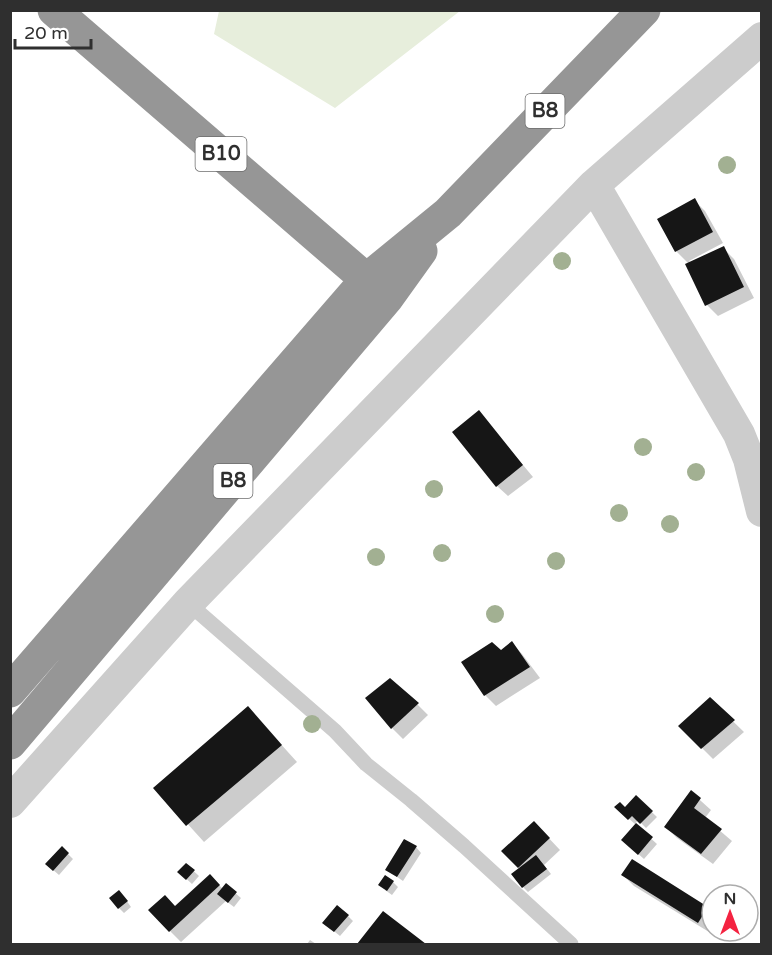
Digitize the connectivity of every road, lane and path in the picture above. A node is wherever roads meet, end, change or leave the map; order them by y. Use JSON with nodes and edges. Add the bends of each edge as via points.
{"nodes":[{"id":1,"x":54,"y":10,"type":"edge"},
{"id":2,"x":644,"y":10,"type":"edge"},
{"id":3,"x":762,"y":38,"type":"edge"},
{"id":4,"x":594,"y":185,"type":"junction"},
{"id":5,"x":377,"y":289,"type":"junction"},
{"id":6,"x":762,"y":511,"type":"edge"},
{"id":7,"x":188,"y":603,"type":"junction"},
{"id":8,"x":10,"y":691,"type":"edge"},
{"id":9,"x":10,"y":743,"type":"edge"},
{"id":10,"x":10,"y":802,"type":"edge"},
{"id":11,"x":571,"y":945,"type":"edge"}],
"edges":[{"from":1,"to":5,"type":"highway","number":"B10"},
{"from":2,"to":5,"type":"highway","number":"B8"},
{"from":3,"to":4,"type":"street"},
{"from":4,"to":6,"type":"street","via":[[739,434]]},
{"from":4,"to":7,"type":"street"},
{"from":5,"to":8,"type":"highway","number":"B8"},
{"from":5,"to":9,"type":"highway","number":"B8"},
{"from":7,"to":10,"type":"street"},
{"from":7,"to":11,"type":"lane"}]}
